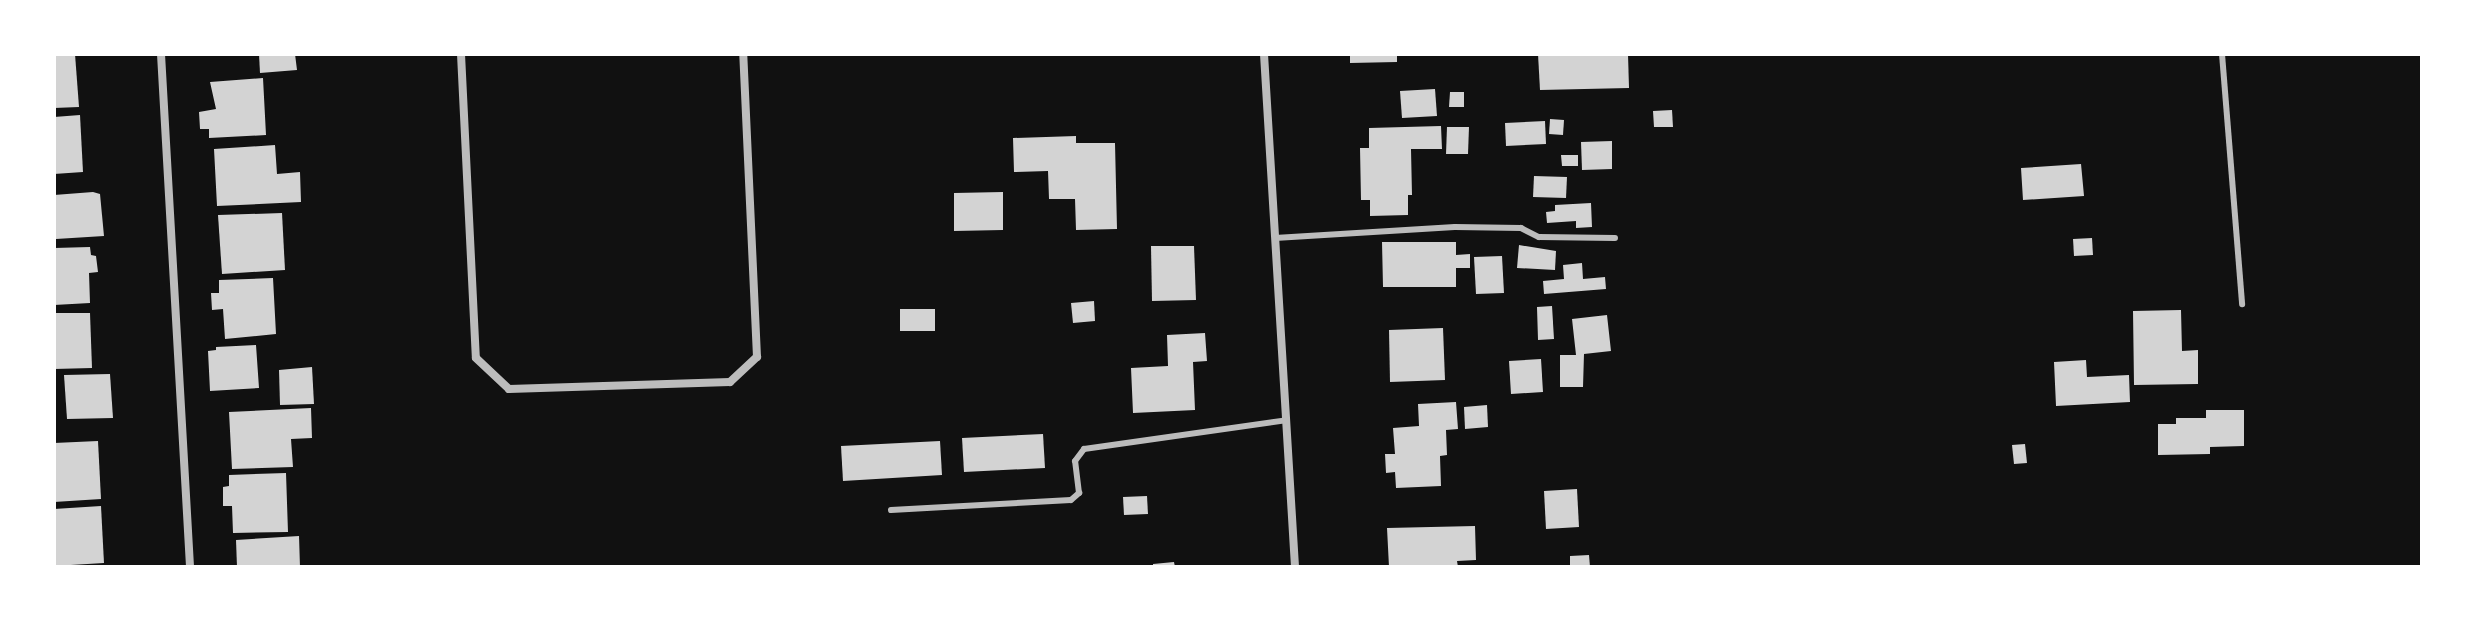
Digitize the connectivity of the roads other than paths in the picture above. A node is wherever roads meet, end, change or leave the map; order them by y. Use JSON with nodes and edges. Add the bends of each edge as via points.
{"nodes":[{"id":1,"x":161,"y":54,"type":"edge"},
{"id":2,"x":461,"y":54,"type":"edge"},
{"id":3,"x":743,"y":54,"type":"edge"},
{"id":4,"x":1264,"y":54,"type":"edge"},
{"id":5,"x":2222,"y":54,"type":"edge"},
{"id":6,"x":1275,"y":238,"type":"junction"},
{"id":7,"x":1615,"y":238,"type":"dead end"},
{"id":8,"x":2242,"y":304,"type":"dead end"},
{"id":9,"x":1287,"y":420,"type":"junction"},
{"id":10,"x":891,"y":510,"type":"dead end"},
{"id":11,"x":190,"y":567,"type":"edge"},
{"id":12,"x":1295,"y":567,"type":"edge"}],
"edges":[{"from":1,"to":11,"type":"street"},
{"from":2,"to":3,"type":"street","via":[[476,358],[509,389],[730,382],[757,357]]},
{"from":4,"to":6,"type":"street"},
{"from":5,"to":8,"type":"lane"},
{"from":6,"to":7,"type":"lane","via":[[1455,227],[1521,228],[1539,237]]},
{"from":6,"to":9,"type":"street"},
{"from":9,"to":10,"type":"lane","via":[[1084,449],[1075,461],[1079,493],[1071,500]]},
{"from":9,"to":12,"type":"street"}]}
